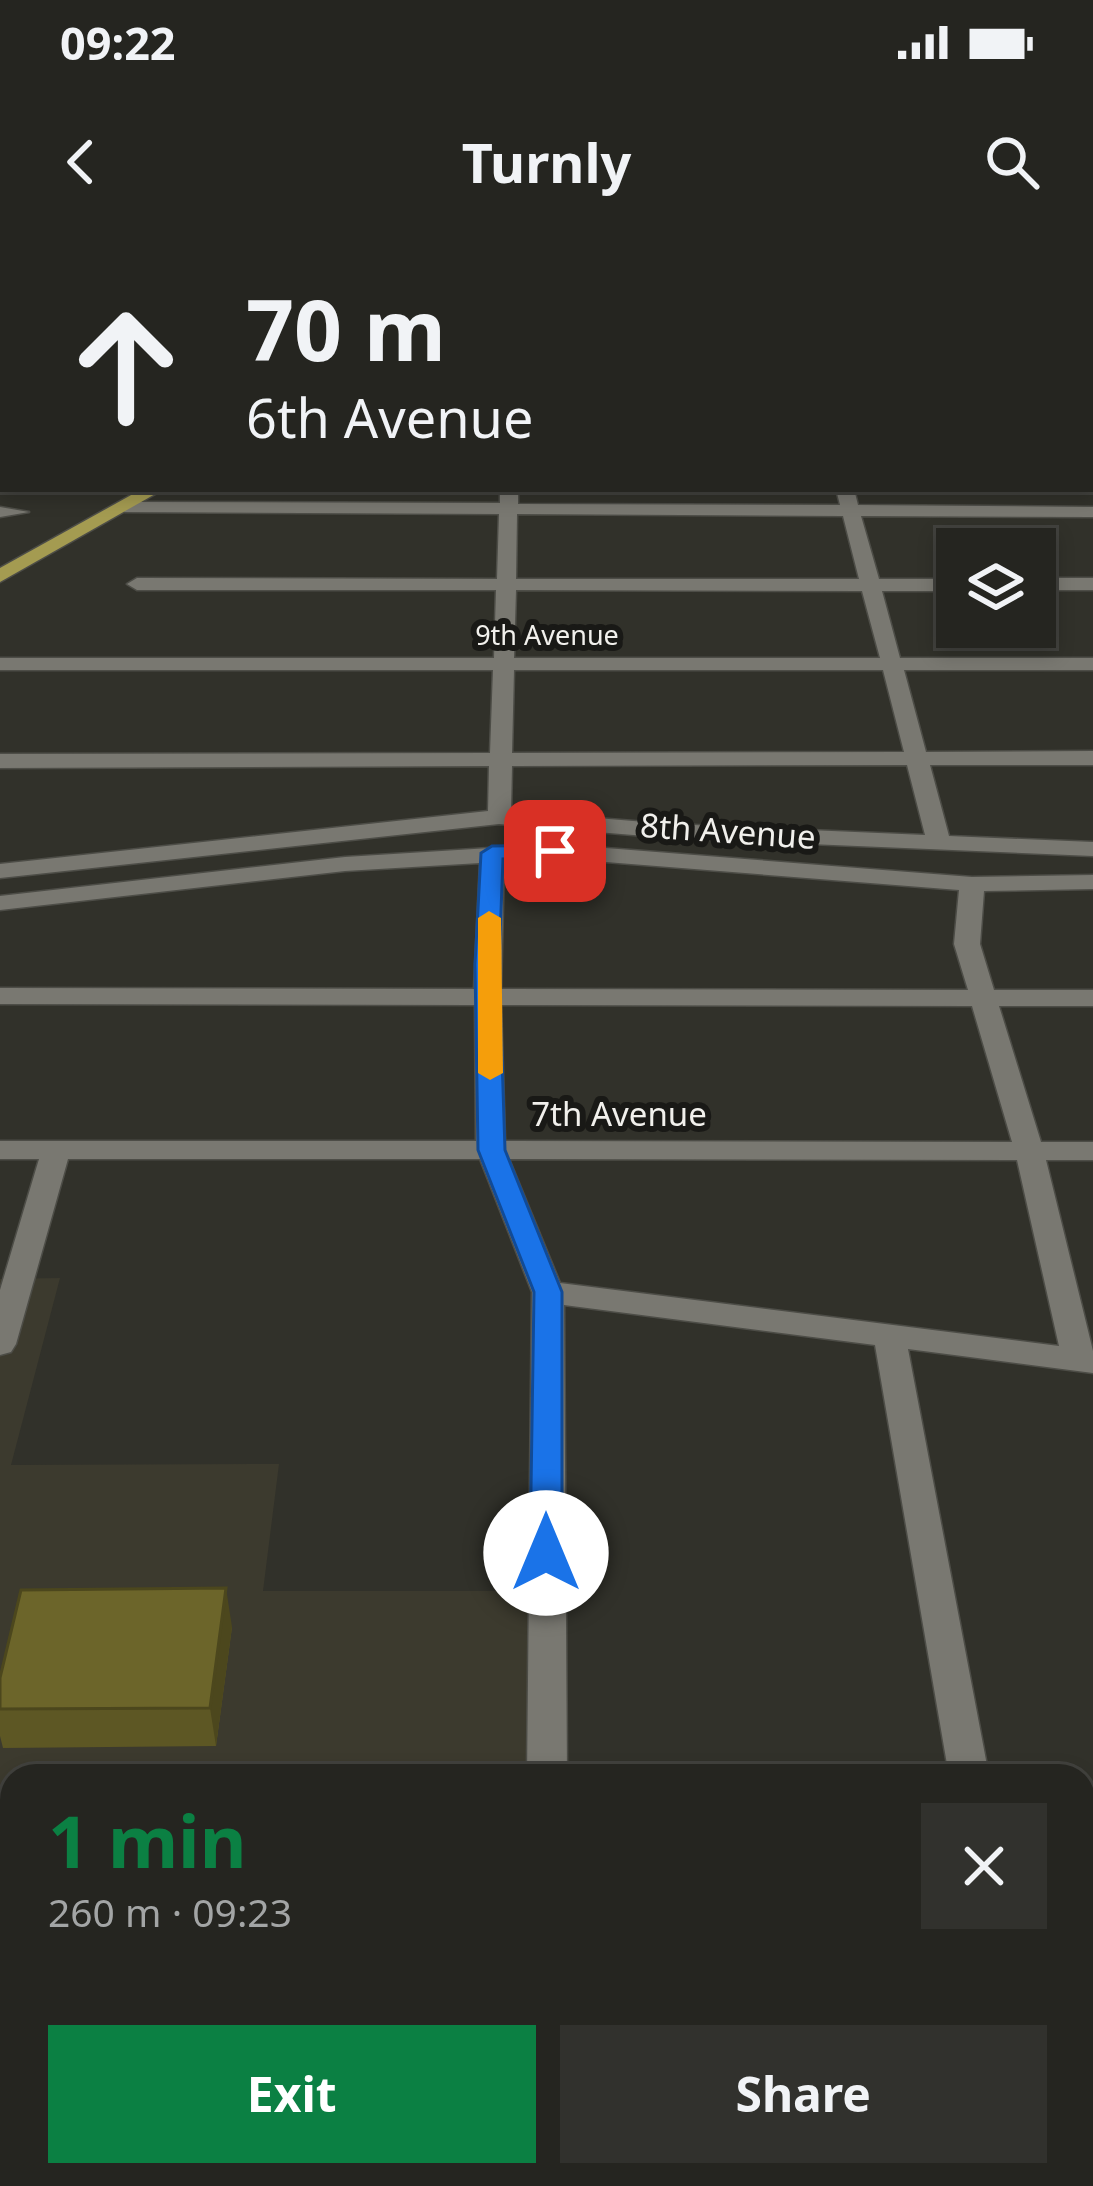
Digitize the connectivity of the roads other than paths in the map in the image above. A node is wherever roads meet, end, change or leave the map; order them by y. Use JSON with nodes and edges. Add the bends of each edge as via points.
{"nodes":[{"id":1,"x":150,"y":492,"type":"edge"},
{"id":2,"x":508,"y":492,"type":"edge"},
{"id":3,"x":846,"y":492,"type":"edge"},
{"id":4,"x":125,"y":507,"type":"junction"},
{"id":5,"x":508,"y":512,"type":"junction"},
{"id":6,"x":854,"y":512,"type":"junction"},
{"id":7,"x":1093,"y":512,"type":"edge"},
{"id":8,"x":0,"y":576,"type":"edge"},
{"id":9,"x":137,"y":584,"type":"dead end"},
{"id":10,"x":936,"y":584,"type":"edge"},
{"id":11,"x":1056,"y":584,"type":"edge"},
{"id":12,"x":1093,"y":584,"type":"edge"},
{"id":13,"x":506,"y":585,"type":"junction"},
{"id":14,"x":872,"y":585,"type":"junction"},
{"id":15,"x":503,"y":663,"type":"junction"},
{"id":16,"x":893,"y":663,"type":"junction"},
{"id":17,"x":0,"y":664,"type":"edge"},
{"id":18,"x":1093,"y":664,"type":"edge"},
{"id":19,"x":917,"y":758,"type":"junction"},
{"id":20,"x":1093,"y":758,"type":"edge"},
{"id":21,"x":500,"y":759,"type":"junction"},
{"id":22,"x":0,"y":761,"type":"edge"},
{"id":23,"x":499,"y":817,"type":"junction"},
{"id":24,"x":939,"y":842,"type":"junction"},
{"id":25,"x":1093,"y":849,"type":"edge"},
{"id":26,"x":492,"y":853,"type":"junction"},
{"id":27,"x":0,"y":872,"type":"edge"},
{"id":28,"x":1093,"y":882,"type":"edge"},
{"id":29,"x":972,"y":884,"type":"junction"},
{"id":30,"x":0,"y":903,"type":"edge"},
{"id":31,"x":0,"y":996,"type":"edge"},
{"id":32,"x":489,"y":996,"type":"junction"},
{"id":33,"x":983,"y":998,"type":"junction"},
{"id":34,"x":1093,"y":998,"type":"edge"},
{"id":35,"x":0,"y":1150,"type":"edge"},
{"id":36,"x":56,"y":1150,"type":"junction"},
{"id":37,"x":491,"y":1150,"type":"junction"},
{"id":38,"x":1029,"y":1150,"type":"junction"},
{"id":39,"x":1093,"y":1150,"type":"edge"},
{"id":40,"x":548,"y":1292,"type":"junction"},
{"id":41,"x":890,"y":1334,"type":"junction"},
{"id":42,"x":0,"y":1344,"type":"edge"},
{"id":43,"x":1086,"y":1361,"type":"edge"},
{"id":44,"x":547,"y":1764,"type":"edge"},
{"id":45,"x":967,"y":1764,"type":"edge"}],
"edges":[{"from":1,"to":4,"type":"main road"},
{"from":2,"to":5,"type":"street"},
{"from":3,"to":6,"type":"street"},
{"from":4,"to":5,"type":"street"},
{"from":4,"to":8,"type":"main road"},
{"from":5,"to":6,"type":"street"},
{"from":5,"to":13,"type":"street"},
{"from":6,"to":7,"type":"street"},
{"from":6,"to":14,"type":"street"},
{"from":9,"to":13,"type":"street"},
{"from":10,"to":14,"type":"street"},
{"from":11,"to":12,"type":"street"},
{"from":13,"to":14,"type":"street"},
{"from":13,"to":15,"type":"street"},
{"from":14,"to":16,"type":"street"},
{"from":15,"to":16,"type":"street","name":"9th Avenue"},
{"from":15,"to":17,"type":"street","name":"9th Avenue"},
{"from":15,"to":21,"type":"street"},
{"from":16,"to":18,"type":"street","name":"9th Avenue"},
{"from":16,"to":19,"type":"street"},
{"from":19,"to":20,"type":"street"},
{"from":19,"to":21,"type":"street"},
{"from":19,"to":24,"type":"street"},
{"from":21,"to":22,"type":"street"},
{"from":21,"to":23,"type":"street"},
{"from":23,"to":24,"type":"street","name":"8th Avenue"},
{"from":23,"to":27,"type":"street","name":"8th Avenue"},
{"from":24,"to":25,"type":"street","name":"8th Avenue"},
{"from":26,"to":29,"type":"street","name":"8th Avenue"},
{"from":26,"to":30,"type":"street","name":"8th Avenue"},
{"from":26,"to":32,"type":"street"},
{"from":28,"to":29,"type":"street","name":"8th Avenue"},
{"from":29,"to":33,"type":"street","via":[[967,944]]},
{"from":31,"to":32,"type":"street"},
{"from":32,"to":33,"type":"street"},
{"from":32,"to":37,"type":"street"},
{"from":33,"to":34,"type":"street"},
{"from":33,"to":38,"type":"street"},
{"from":35,"to":36,"type":"street","name":"7th Avenue"},
{"from":36,"to":37,"type":"street","name":"7th Avenue"},
{"from":36,"to":42,"type":"street"},
{"from":37,"to":38,"type":"street","name":"7th Avenue"},
{"from":37,"to":40,"type":"street"},
{"from":38,"to":39,"type":"street","name":"7th Avenue"},
{"from":38,"to":43,"type":"street"},
{"from":40,"to":41,"type":"street"},
{"from":40,"to":44,"type":"street"},
{"from":41,"to":43,"type":"street"},
{"from":41,"to":45,"type":"street"}]}
